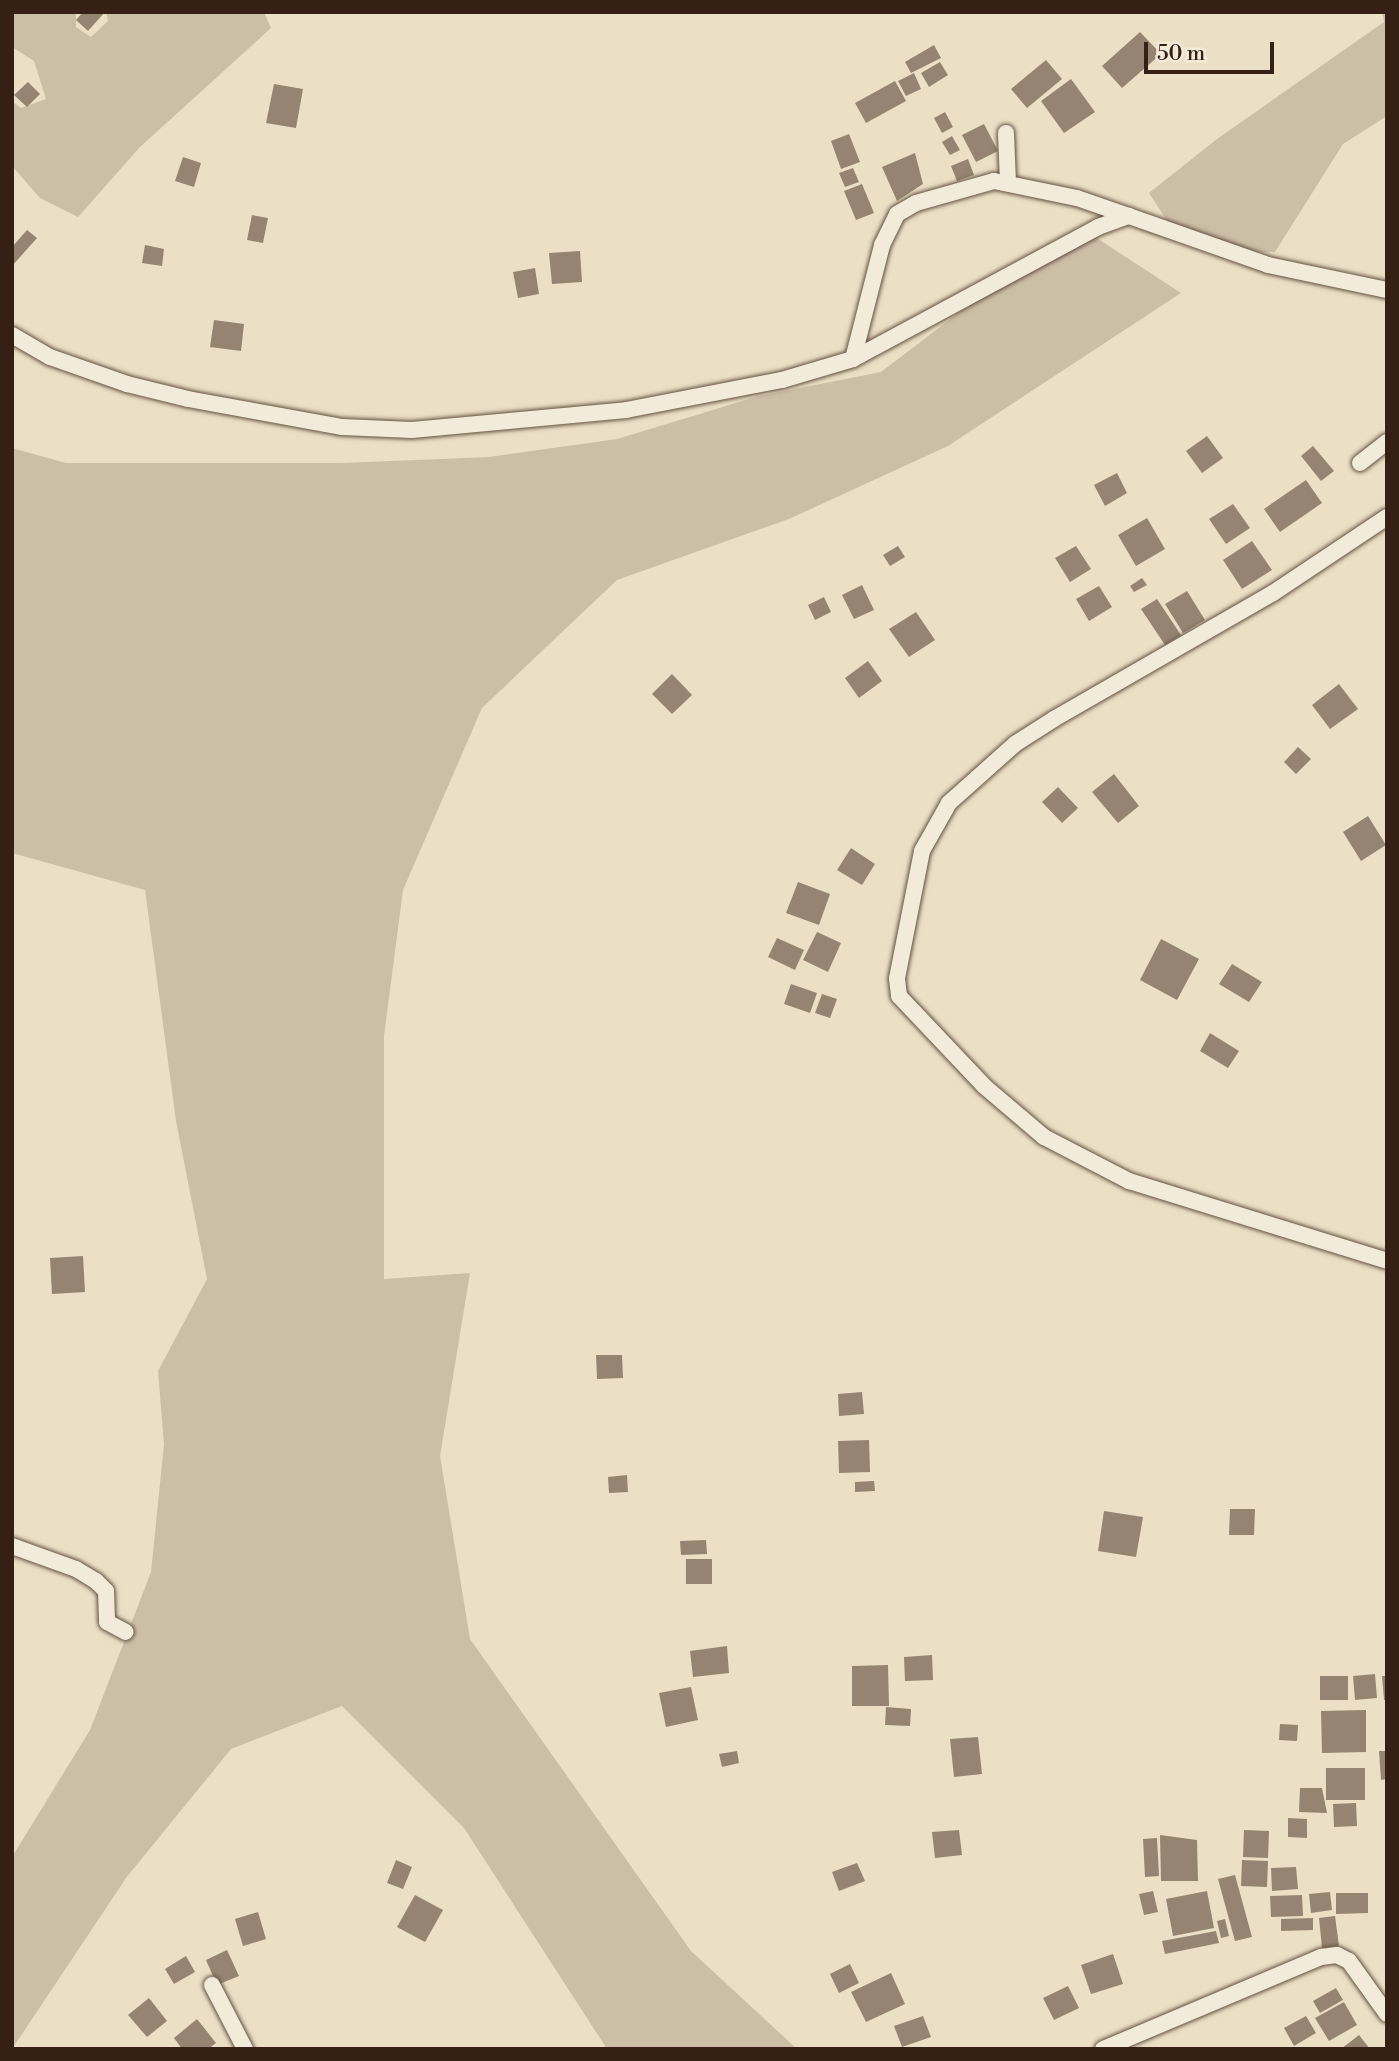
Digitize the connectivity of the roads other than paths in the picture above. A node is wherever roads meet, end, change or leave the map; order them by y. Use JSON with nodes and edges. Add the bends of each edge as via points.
{"nodes":[{"id":1,"x":1006,"y":133,"type":"dead end"},
{"id":2,"x":1008,"y":183,"type":"junction"},
{"id":3,"x":1129,"y":216,"type":"junction"},
{"id":4,"x":1387,"y":290,"type":"edge"},
{"id":5,"x":12,"y":335,"type":"edge"},
{"id":6,"x":853,"y":359,"type":"junction"},
{"id":7,"x":1387,"y":442,"type":"edge"},
{"id":8,"x":1360,"y":463,"type":"dead end"},
{"id":9,"x":1387,"y":517,"type":"edge"},
{"id":10,"x":1387,"y":1261,"type":"edge"},
{"id":11,"x":12,"y":1546,"type":"edge"},
{"id":12,"x":125,"y":1632,"type":"dead end"},
{"id":13,"x":212,"y":1985,"type":"dead end"},
{"id":14,"x":1387,"y":2014,"type":"edge"},
{"id":15,"x":245,"y":2049,"type":"edge"},
{"id":16,"x":1103,"y":2049,"type":"edge"}],
"edges":[{"from":1,"to":2,"type":"street"},
{"from":2,"to":3,"type":"street"},
{"from":2,"to":6,"type":"street","via":[[970,186],[897,214],[882,244]]},
{"from":3,"to":4,"type":"street","via":[[1268,265]]},
{"from":3,"to":6,"type":"street","via":[[1089,232]]},
{"from":5,"to":6,"type":"street","via":[[50,357],[188,399],[342,427],[412,430],[626,410],[782,380]]},
{"from":7,"to":8,"type":"street"},
{"from":9,"to":10,"type":"street","via":[[1273,593],[1045,725],[1016,744],[949,803],[922,851],[897,979],[899,996],[907,1005],[984,1086],[1044,1137],[1129,1181]]},
{"from":11,"to":12,"type":"street","via":[[96,1581],[106,1591],[107,1622]]},
{"from":13,"to":15,"type":"street"},
{"from":14,"to":16,"type":"street","via":[[1349,1961],[1329,1956]]}]}
